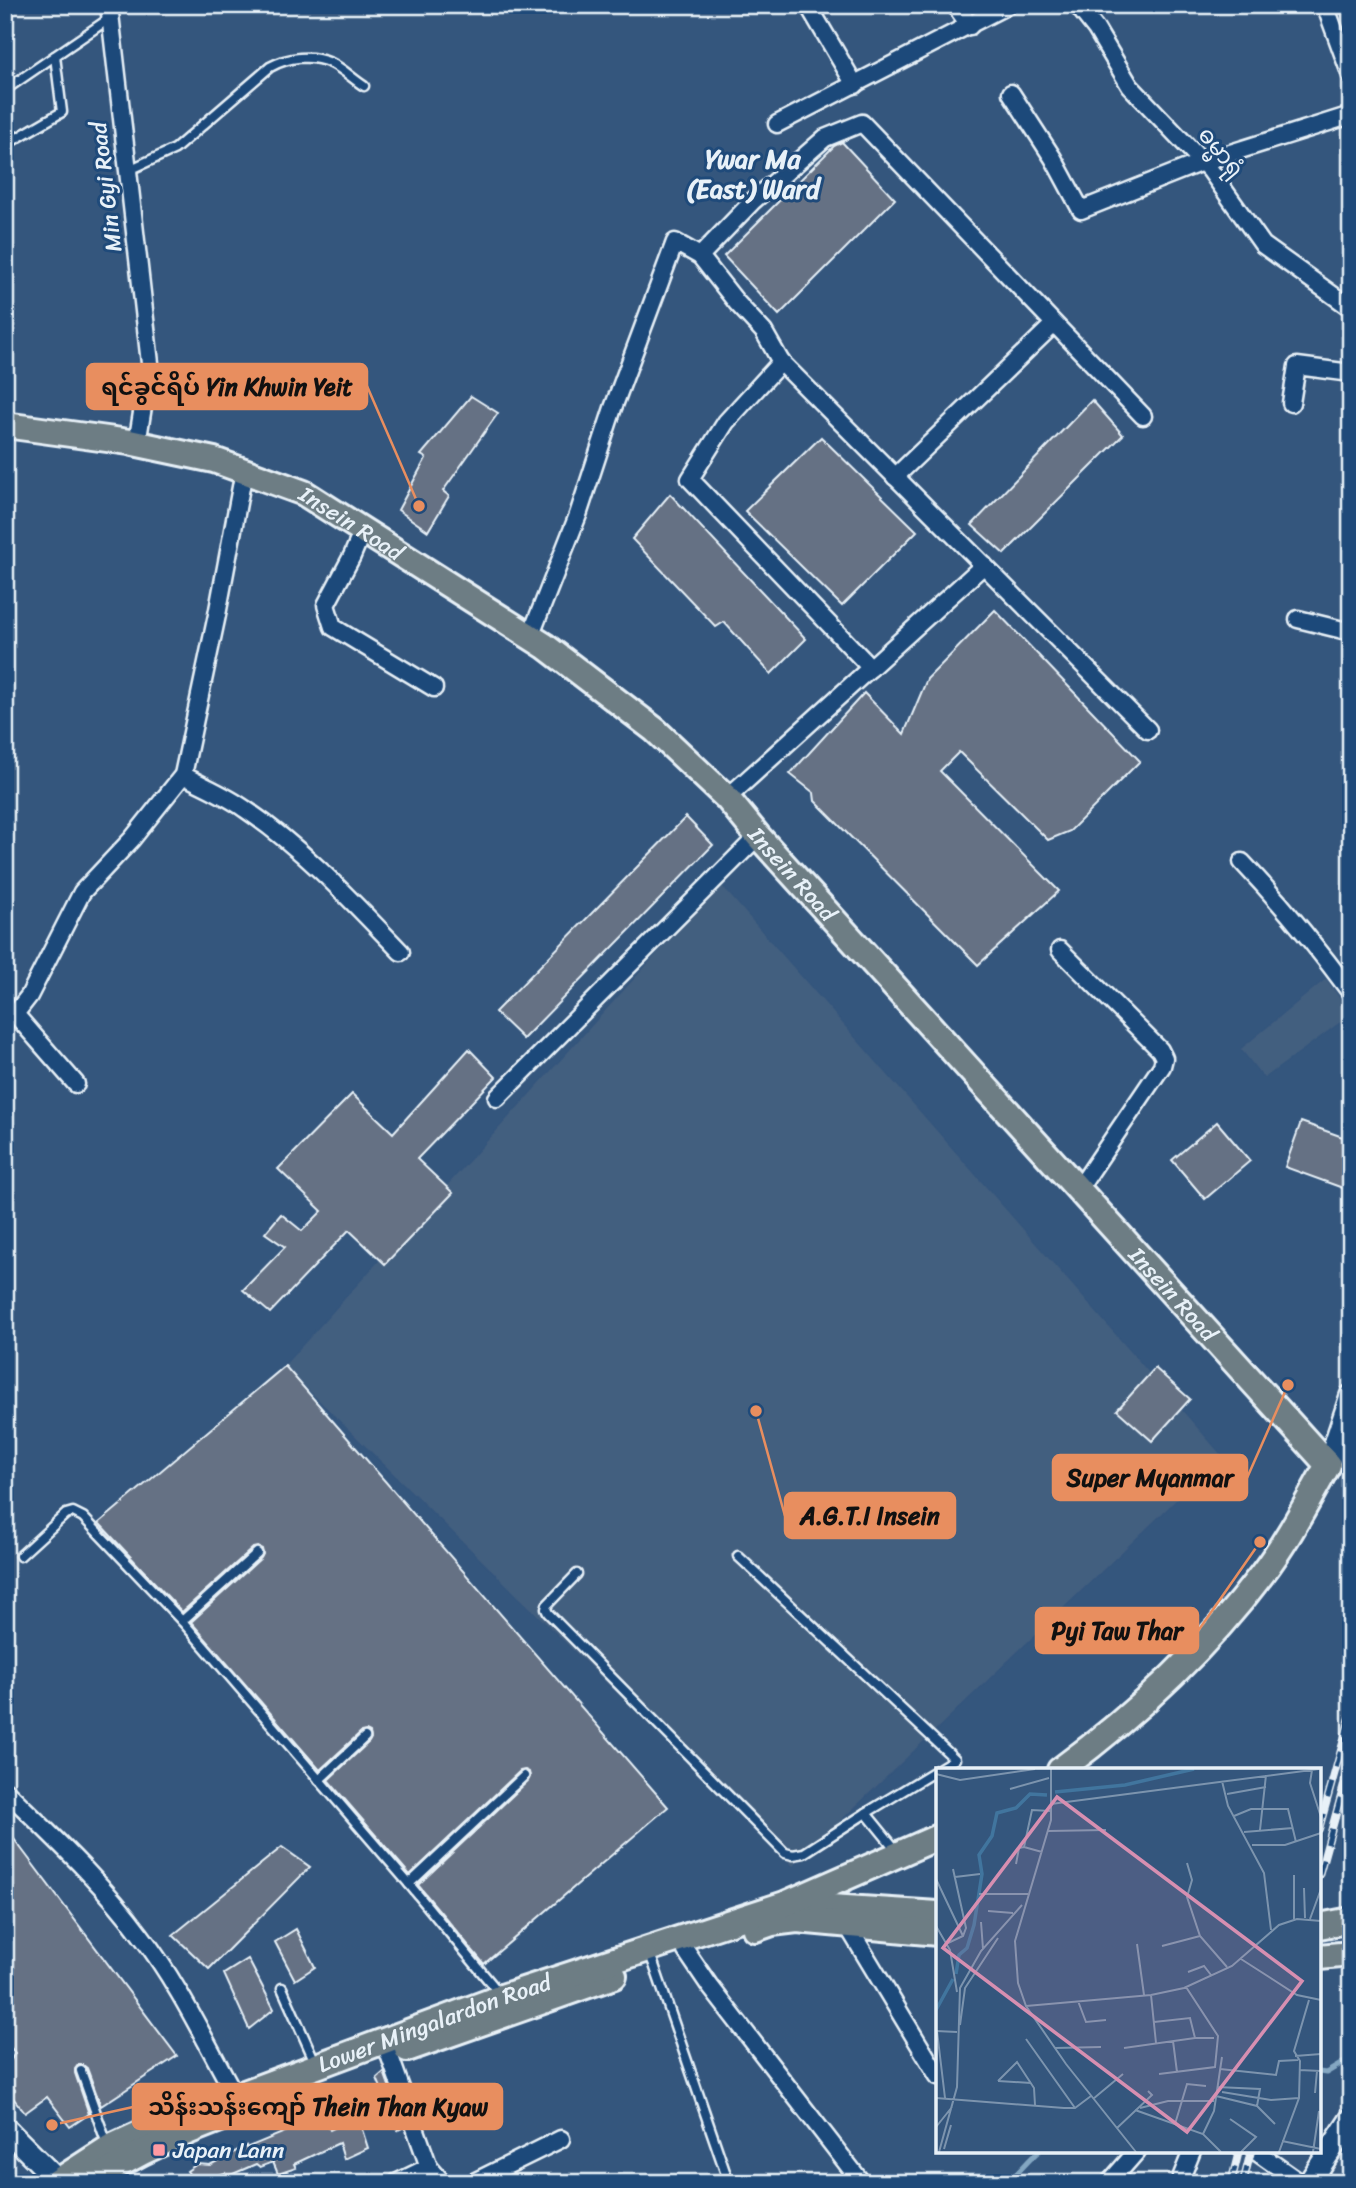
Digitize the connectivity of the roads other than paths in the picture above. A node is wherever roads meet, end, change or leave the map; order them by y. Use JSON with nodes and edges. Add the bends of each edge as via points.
{"nodes":[{"id":1,"x":808,"y":5,"type":"edge"},
{"id":2,"x":956,"y":5,"type":"edge"},
{"id":3,"x":1008,"y":5,"type":"edge"},
{"id":4,"x":1077,"y":5,"type":"edge"},
{"id":5,"x":1325,"y":5,"type":"edge"},
{"id":6,"x":109,"y":12,"type":"edge"},
{"id":7,"x":970,"y":26,"type":"junction"},
{"id":8,"x":55,"y":56,"type":"junction"},
{"id":9,"x":1351,"y":76,"type":"edge"},
{"id":10,"x":855,"y":85,"type":"junction"},
{"id":11,"x":364,"y":86,"type":"dead end"},
{"id":12,"x":5,"y":90,"type":"edge"},
{"id":13,"x":1012,"y":93,"type":"dead end"},
{"id":14,"x":1351,"y":115,"type":"edge"},
{"id":15,"x":777,"y":124,"type":"dead end"},
{"id":16,"x":5,"y":145,"type":"edge"},
{"id":17,"x":1202,"y":163,"type":"junction"},
{"id":18,"x":127,"y":171,"type":"junction"},
{"id":19,"x":700,"y":256,"type":"junction"},
{"id":20,"x":1351,"y":308,"type":"edge"},
{"id":21,"x":1054,"y":324,"type":"junction"},
{"id":22,"x":780,"y":362,"type":"junction"},
{"id":23,"x":1351,"y":373,"type":"edge"},
{"id":24,"x":1292,"y":403,"type":"dead end"},
{"id":25,"x":1143,"y":416,"type":"dead end"},
{"id":26,"x":5,"y":425,"type":"edge"},
{"id":27,"x":138,"y":444,"type":"junction"},
{"id":28,"x":244,"y":471,"type":"junction"},
{"id":29,"x":895,"y":477,"type":"junction"},
{"id":30,"x":363,"y":530,"type":"junction"},
{"id":31,"x":984,"y":565,"type":"junction"},
{"id":32,"x":1298,"y":619,"type":"dead end"},
{"id":33,"x":1351,"y":632,"type":"edge"},
{"id":34,"x":530,"y":637,"type":"junction"},
{"id":35,"x":871,"y":668,"type":"junction"},
{"id":36,"x":434,"y":688,"type":"dead end"},
{"id":37,"x":1148,"y":730,"type":"dead end"},
{"id":38,"x":183,"y":775,"type":"junction"},
{"id":39,"x":727,"y":798,"type":"junction"},
{"id":40,"x":758,"y":836,"type":"junction"},
{"id":41,"x":1242,"y":862,"type":"dead end"},
{"id":42,"x":1060,"y":950,"type":"dead end"},
{"id":43,"x":401,"y":952,"type":"dead end"},
{"id":44,"x":1351,"y":993,"type":"edge"},
{"id":45,"x":10,"y":1013,"type":"edge"},
{"id":46,"x":76,"y":1084,"type":"dead end"},
{"id":47,"x":497,"y":1098,"type":"dead end"},
{"id":48,"x":1078,"y":1190,"type":"junction"},
{"id":49,"x":1351,"y":1396,"type":"edge"},
{"id":50,"x":1328,"y":1465,"type":"junction"},
{"id":51,"x":257,"y":1553,"type":"dead end"},
{"id":52,"x":20,"y":1556,"type":"dead end"},
{"id":53,"x":738,"y":1556,"type":"dead end"},
{"id":54,"x":578,"y":1574,"type":"dead end"},
{"id":55,"x":182,"y":1621,"type":"junction"},
{"id":56,"x":365,"y":1737,"type":"dead end"},
{"id":57,"x":939,"y":1768,"type":"edge"},
{"id":58,"x":1063,"y":1768,"type":"edge"},
{"id":59,"x":936,"y":1770,"type":"edge"},
{"id":60,"x":524,"y":1776,"type":"dead end"},
{"id":61,"x":319,"y":1780,"type":"junction"},
{"id":62,"x":5,"y":1790,"type":"edge"},
{"id":63,"x":866,"y":1813,"type":"junction"},
{"id":64,"x":936,"y":1838,"type":"edge"},
{"id":65,"x":899,"y":1853,"type":"junction"},
{"id":66,"x":409,"y":1884,"type":"junction"},
{"id":67,"x":778,"y":1914,"type":"junction"},
{"id":68,"x":936,"y":1914,"type":"edge"},
{"id":69,"x":1351,"y":1920,"type":"edge"},
{"id":70,"x":847,"y":1925,"type":"junction"},
{"id":71,"x":1321,"y":1926,"type":"edge"},
{"id":72,"x":936,"y":1933,"type":"edge"},
{"id":73,"x":684,"y":1944,"type":"junction"},
{"id":74,"x":1351,"y":1954,"type":"edge"},
{"id":75,"x":650,"y":1955,"type":"junction"},
{"id":76,"x":1321,"y":1957,"type":"edge"},
{"id":77,"x":282,"y":1988,"type":"dead end"},
{"id":78,"x":505,"y":2006,"type":"junction"},
{"id":79,"x":386,"y":2048,"type":"junction"},
{"id":80,"x":316,"y":2064,"type":"junction"},
{"id":81,"x":81,"y":2071,"type":"dead end"},
{"id":82,"x":936,"y":2073,"type":"edge"},
{"id":83,"x":234,"y":2095,"type":"junction"},
{"id":84,"x":1351,"y":2119,"type":"edge"},
{"id":85,"x":5,"y":2128,"type":"edge"},
{"id":86,"x":561,"y":2139,"type":"dead end"},
{"id":87,"x":1135,"y":2153,"type":"edge"},
{"id":88,"x":1191,"y":2153,"type":"edge"},
{"id":89,"x":1258,"y":2153,"type":"edge"},
{"id":90,"x":429,"y":2167,"type":"junction"},
{"id":91,"x":106,"y":2171,"type":"edge"},
{"id":92,"x":58,"y":2182,"type":"edge"},
{"id":93,"x":396,"y":2183,"type":"edge"},
{"id":94,"x":443,"y":2183,"type":"edge"},
{"id":95,"x":472,"y":2183,"type":"edge"},
{"id":96,"x":729,"y":2183,"type":"edge"},
{"id":97,"x":862,"y":2183,"type":"edge"},
{"id":98,"x":1109,"y":2183,"type":"edge"},
{"id":99,"x":1179,"y":2183,"type":"edge"},
{"id":100,"x":1301,"y":2183,"type":"edge"},
{"id":101,"x":1308,"y":2183,"type":"edge"}],
"edges":[{"from":1,"to":10,"type":"street"},
{"from":2,"to":7,"type":"street"},
{"from":3,"to":7,"type":"street"},
{"from":4,"to":17,"type":"street","name":"ဓမ္မာရုံ","via":[[1130,86]]},
{"from":5,"to":9,"type":"street"},
{"from":6,"to":8,"type":"lane"},
{"from":6,"to":18,"type":"street","name":"Min Gyi Road"},
{"from":7,"to":10,"type":"street"},
{"from":8,"to":12,"type":"lane"},
{"from":8,"to":16,"type":"lane","via":[[62,112]]},
{"from":10,"to":15,"type":"street"},
{"from":11,"to":18,"type":"lane","via":[[331,63],[304,57],[282,61],[175,149]]},
{"from":13,"to":17,"type":"street","via":[[1081,210]]},
{"from":14,"to":17,"type":"street"},
{"from":17,"to":20,"type":"street","name":"ဓမ္မာရုံ","via":[[1263,245]]},
{"from":18,"to":27,"type":"street","name":"Min Gyi Road","via":[[150,363]]},
{"from":19,"to":21,"type":"street","via":[[753,201],[825,138],[862,123]]},
{"from":19,"to":22,"type":"street","via":[[764,332]]},
{"from":19,"to":34,"type":"street","via":[[675,242]]},
{"from":21,"to":25,"type":"street"},
{"from":21,"to":29,"type":"street"},
{"from":22,"to":29,"type":"street"},
{"from":22,"to":35,"type":"street","via":[[726,422],[690,479]]},
{"from":23,"to":24,"type":"street","via":[[1297,366]]},
{"from":26,"to":27,"type":"main road","name":"Insein Road"},
{"from":27,"to":28,"type":"main road","name":"Insein Road"},
{"from":28,"to":30,"type":"main road","name":"Insein Road","via":[[304,493]]},
{"from":28,"to":38,"type":"street"},
{"from":29,"to":31,"type":"street"},
{"from":30,"to":34,"type":"main road","name":"Insein Road"},
{"from":30,"to":36,"type":"street","via":[[326,606],[333,627]]},
{"from":31,"to":35,"type":"street"},
{"from":31,"to":37,"type":"street"},
{"from":32,"to":33,"type":"street"},
{"from":34,"to":39,"type":"main road","name":"Insein Road","via":[[655,730]]},
{"from":35,"to":39,"type":"street"},
{"from":38,"to":43,"type":"street","via":[[243,807],[278,834],[325,873]]},
{"from":38,"to":45,"type":"street","via":[[82,892],[29,996]]},
{"from":39,"to":40,"type":"main road","name":"Insein Road"},
{"from":40,"to":47,"type":"street"},
{"from":40,"to":48,"type":"main road","name":"Insein Road"},
{"from":41,"to":44,"type":"street","via":[[1312,940]]},
{"from":42,"to":48,"type":"street","via":[[1164,1058]]},
{"from":45,"to":46,"type":"street"},
{"from":48,"to":50,"type":"main road","name":"Insein Road"},
{"from":49,"to":50,"type":"main road"},
{"from":50,"to":58,"type":"main road","via":[[1288,1537],[1234,1610],[1176,1674]]},
{"from":51,"to":55,"type":"lane"},
{"from":52,"to":55,"type":"lane","via":[[66,1514],[74,1512]]},
{"from":53,"to":57,"type":"lane","via":[[954,1759]]},
{"from":54,"to":63,"type":"lane","via":[[547,1605],[548,1613],[785,1853],[804,1853]]},
{"from":55,"to":61,"type":"lane"},
{"from":56,"to":61,"type":"lane"},
{"from":59,"to":63,"type":"lane"},
{"from":60,"to":66,"type":"lane"},
{"from":61,"to":66,"type":"lane"},
{"from":62,"to":83,"type":"street","via":[[100,1885],[141,1934]]},
{"from":63,"to":65,"type":"lane"},
{"from":64,"to":65,"type":"main road","name":"Lower Mingalardon Road"},
{"from":65,"to":67,"type":"main road","name":"Lower Mingalardon Road"},
{"from":66,"to":78,"type":"lane"},
{"from":67,"to":68,"type":"main road"},
{"from":67,"to":70,"type":"main road"},
{"from":67,"to":73,"type":"main road","name":"Lower Mingalardon Road"},
{"from":69,"to":71,"type":"main road"},
{"from":70,"to":72,"type":"main road"},
{"from":70,"to":82,"type":"street"},
{"from":73,"to":75,"type":"main road","name":"Lower Mingalardon Road"},
{"from":73,"to":97,"type":"street","via":[[709,1986]]},
{"from":74,"to":76,"type":"main road"},
{"from":75,"to":78,"type":"main road","name":"Lower Mingalardon Road"},
{"from":75,"to":96,"type":"lane"},
{"from":77,"to":80,"type":"lane"},
{"from":78,"to":79,"type":"main road","name":"Lower Mingalardon Road"},
{"from":79,"to":80,"type":"main road","name":"Lower Mingalardon Road"},
{"from":79,"to":90,"type":"street"},
{"from":79,"to":91,"type":"main road","name":"Lower Mingalardon Road","via":[[170,2139]]},
{"from":80,"to":83,"type":"main road","name":"Lower Mingalardon Road"},
{"from":81,"to":91,"type":"lane"},
{"from":83,"to":91,"type":"main road","name":"Lower Mingalardon Road","via":[[161,2124]]},
{"from":84,"to":101,"type":"main road"},
{"from":85,"to":92,"type":"main road"},
{"from":86,"to":95,"type":"street"},
{"from":87,"to":98,"type":"street"},
{"from":88,"to":99,"type":"street"},
{"from":89,"to":100,"type":"street"},
{"from":90,"to":93,"type":"street"},
{"from":90,"to":94,"type":"street"},
{"from":91,"to":92,"type":"main road","name":"Lower Mingalardon Road"}]}
